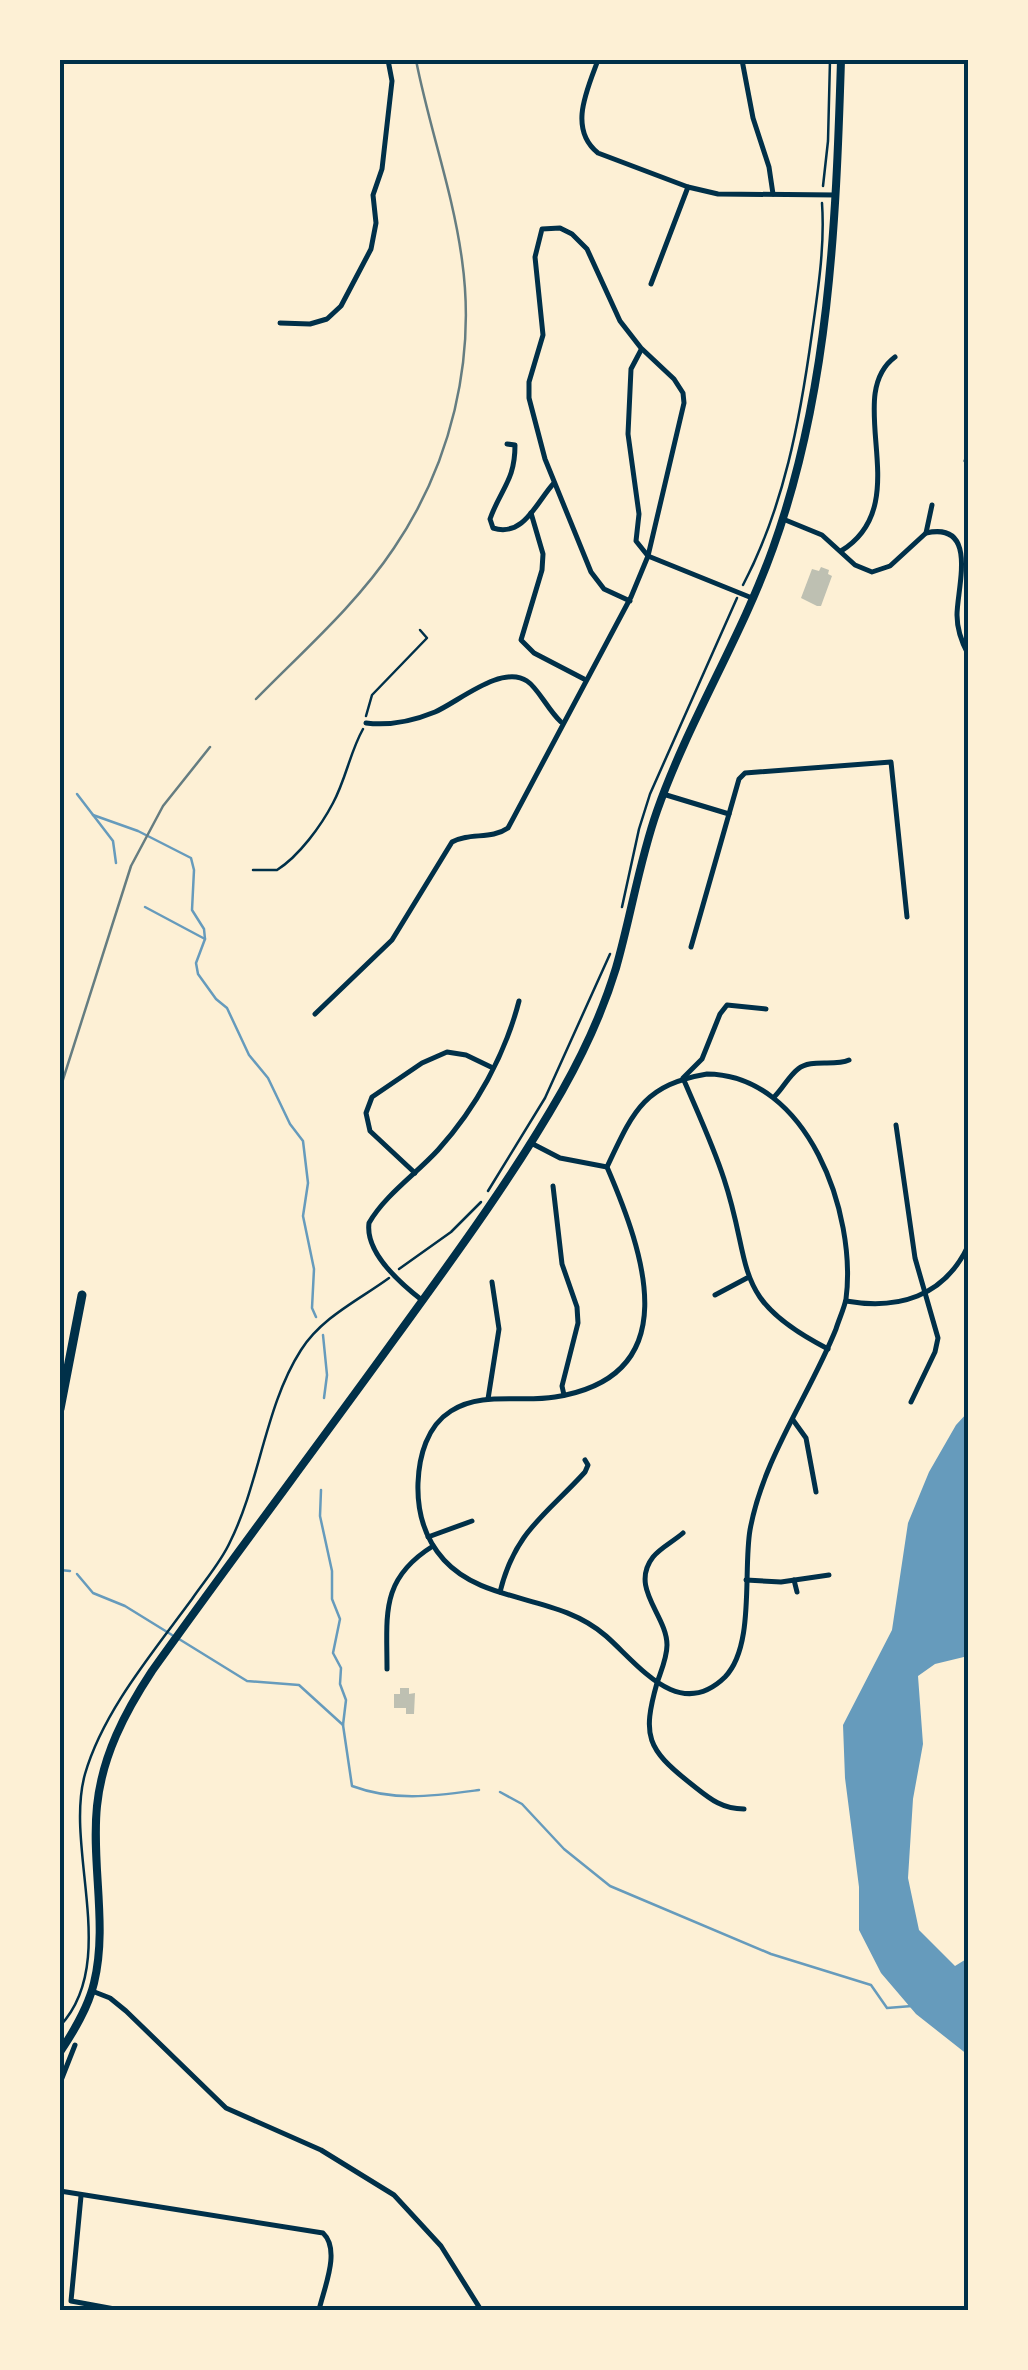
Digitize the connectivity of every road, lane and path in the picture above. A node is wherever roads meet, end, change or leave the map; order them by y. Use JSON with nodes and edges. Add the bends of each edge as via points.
{"nodes":[{"id":1,"x":388,"y":60,"type":"edge"},
{"id":2,"x":598,"y":60,"type":"edge"},
{"id":3,"x":742,"y":60,"type":"edge"},
{"id":4,"x":830,"y":60,"type":"edge"},
{"id":5,"x":841,"y":60,"type":"edge"},
{"id":6,"x":688,"y":187,"type":"junction"},
{"id":7,"x":823,"y":188,"type":"dead end"},
{"id":8,"x":773,"y":194,"type":"junction"},
{"id":9,"x":836,"y":196,"type":"junction"},
{"id":10,"x":822,"y":201,"type":"dead end"},
{"id":11,"x":651,"y":284,"type":"dead end"},
{"id":12,"x":280,"y":322,"type":"dead end"},
{"id":13,"x":642,"y":348,"type":"junction"},
{"id":14,"x":895,"y":357,"type":"dead end"},
{"id":15,"x":507,"y":444,"type":"dead end"},
{"id":16,"x":554,"y":483,"type":"junction"},
{"id":17,"x":932,"y":505,"type":"dead end"},
{"id":18,"x":531,"y":513,"type":"junction"},
{"id":19,"x":783,"y":519,"type":"junction"},
{"id":20,"x":926,"y":533,"type":"junction"},
{"id":21,"x":840,"y":550,"type":"junction"},
{"id":22,"x":648,"y":556,"type":"junction"},
{"id":23,"x":742,"y":585,"type":"dead end"},
{"id":24,"x":752,"y":598,"type":"junction"},
{"id":25,"x":630,"y":601,"type":"junction"},
{"id":26,"x":420,"y":630,"type":"dead end"},
{"id":27,"x":968,"y":654,"type":"edge"},
{"id":28,"x":585,"y":679,"type":"junction"},
{"id":29,"x":561,"y":722,"type":"junction"},
{"id":30,"x":366,"y":724,"type":"junction"},
{"id":31,"x":663,"y":794,"type":"junction"},
{"id":32,"x":729,"y":814,"type":"junction"},
{"id":33,"x":252,"y":870,"type":"dead end"},
{"id":34,"x":907,"y":917,"type":"dead end"},
{"id":35,"x":691,"y":947,"type":"dead end"},
{"id":36,"x":519,"y":1001,"type":"dead end"},
{"id":37,"x":766,"y":1009,"type":"dead end"},
{"id":38,"x":315,"y":1014,"type":"dead end"},
{"id":39,"x":569,"y":1048,"type":"dead end"},
{"id":40,"x":850,"y":1060,"type":"dead end"},
{"id":41,"x":493,"y":1068,"type":"junction"},
{"id":42,"x":683,"y":1078,"type":"junction"},
{"id":43,"x":775,"y":1096,"type":"junction"},
{"id":44,"x":896,"y":1125,"type":"dead end"},
{"id":45,"x":531,"y":1143,"type":"junction"},
{"id":46,"x":606,"y":1167,"type":"junction"},
{"id":47,"x":416,"y":1173,"type":"junction"},
{"id":48,"x":553,"y":1186,"type":"dead end"},
{"id":49,"x":968,"y":1246,"type":"edge"},
{"id":50,"x":393,"y":1274,"type":"junction"},
{"id":51,"x":747,"y":1278,"type":"junction"},
{"id":52,"x":492,"y":1282,"type":"dead end"},
{"id":53,"x":715,"y":1294,"type":"dead end"},
{"id":54,"x":926,"y":1294,"type":"junction"},
{"id":55,"x":82,"y":1296,"type":"dead end"},
{"id":56,"x":423,"y":1301,"type":"junction"},
{"id":57,"x":846,"y":1301,"type":"junction"},
{"id":58,"x":828,"y":1349,"type":"junction"},
{"id":59,"x":564,"y":1395,"type":"junction"},
{"id":60,"x":488,"y":1400,"type":"junction"},
{"id":61,"x":911,"y":1402,"type":"dead end"},
{"id":62,"x":60,"y":1409,"type":"edge"},
{"id":63,"x":793,"y":1420,"type":"junction"},
{"id":64,"x":585,"y":1460,"type":"dead end"},
{"id":65,"x":816,"y":1492,"type":"dead end"},
{"id":66,"x":472,"y":1521,"type":"dead end"},
{"id":67,"x":683,"y":1533,"type":"dead end"},
{"id":68,"x":428,"y":1537,"type":"junction"},
{"id":69,"x":433,"y":1546,"type":"junction"},
{"id":70,"x":829,"y":1575,"type":"dead end"},
{"id":71,"x":746,"y":1580,"type":"junction"},
{"id":72,"x":794,"y":1580,"type":"junction"},
{"id":73,"x":500,"y":1592,"type":"junction"},
{"id":74,"x":797,"y":1592,"type":"dead end"},
{"id":75,"x":387,"y":1669,"type":"dead end"},
{"id":76,"x":658,"y":1683,"type":"junction"},
{"id":77,"x":744,"y":1809,"type":"dead end"},
{"id":78,"x":92,"y":1991,"type":"junction"},
{"id":79,"x":60,"y":2026,"type":"edge"},
{"id":80,"x":75,"y":2045,"type":"dead end"},
{"id":81,"x":60,"y":2052,"type":"edge"},
{"id":82,"x":60,"y":2083,"type":"edge"},
{"id":83,"x":60,"y":2191,"type":"edge"},
{"id":84,"x":81,"y":2196,"type":"junction"},
{"id":85,"x":120,"y":2310,"type":"edge"},
{"id":86,"x":319,"y":2310,"type":"edge"},
{"id":87,"x":481,"y":2310,"type":"edge"}],
"edges":[{"from":1,"to":12,"type":"street","via":[[392,80],[371,249],[341,306],[326,319]]},
{"from":2,"to":6,"type":"street","via":[[582,107],[588,143],[607,158]]},
{"from":3,"to":8,"type":"street"},
{"from":4,"to":7,"type":"path"},
{"from":5,"to":9,"type":"main road"},
{"from":6,"to":8,"type":"street","via":[[730,196]]},
{"from":6,"to":11,"type":"street"},
{"from":8,"to":9,"type":"street"},
{"from":9,"to":19,"type":"main road","via":[[812,404]]},
{"from":10,"to":23,"type":"path","via":[[816,303],[795,434],[773,515]]},
{"from":13,"to":16,"type":"street","via":[[620,321],[587,248],[560,228],[542,229],[534,256],[544,335],[529,398]]},
{"from":13,"to":22,"type":"street","via":[[630,369],[628,417],[636,541]]},
{"from":13,"to":22,"type":"street","via":[[681,389],[684,403]]},
{"from":14,"to":21,"type":"street","via":[[883,369],[876,400],[873,509],[862,533]]},
{"from":15,"to":18,"type":"street","via":[[515,444],[512,479],[490,520],[493,528],[509,530]]},
{"from":16,"to":18,"type":"street"},
{"from":16,"to":25,"type":"street","via":[[595,578],[610,594]]},
{"from":17,"to":20,"type":"street"},
{"from":18,"to":28,"type":"street","via":[[542,570],[521,640],[534,654]]},
{"from":19,"to":21,"type":"street"},
{"from":19,"to":24,"type":"main road"},
{"from":20,"to":21,"type":"street","via":[[883,570],[864,570]]},
{"from":20,"to":27,"type":"street","via":[[944,533],[963,554],[958,630]]},
{"from":22,"to":24,"type":"street"},
{"from":22,"to":25,"type":"street"},
{"from":24,"to":31,"type":"main road"},
{"from":25,"to":28,"type":"street"},
{"from":26,"to":30,"type":"path","via":[[427,638],[372,695]]},
{"from":28,"to":29,"type":"street"},
{"from":29,"to":30,"type":"street","via":[[531,684],[512,676],[413,720]]},
{"from":29,"to":38,"type":"street","via":[[511,822],[497,834],[452,842],[392,940]]},
{"from":30,"to":33,"type":"path","via":[[332,804],[307,840],[277,870]]},
{"from":31,"to":32,"type":"street"},
{"from":31,"to":45,"type":"main road","via":[[616,966],[586,1047]]},
{"from":32,"to":34,"type":"street","via":[[745,774],[890,762]]},
{"from":32,"to":35,"type":"street"},
{"from":36,"to":41,"type":"street"},
{"from":37,"to":42,"type":"street","via":[[727,1005],[702,1059]]},
{"from":39,"to":50,"type":"path","via":[[484,1198],[452,1232]]},
{"from":40,"to":43,"type":"street","via":[[807,1064]]},
{"from":41,"to":47,"type":"street","via":[[454,1132]]},
{"from":41,"to":47,"type":"street","via":[[460,1053],[440,1054],[372,1097],[370,1130]]},
{"from":42,"to":43,"type":"street","via":[[737,1076]]},
{"from":42,"to":46,"type":"street","via":[[636,1108]]},
{"from":42,"to":51,"type":"street","via":[[724,1180]]},
{"from":43,"to":57,"type":"street","via":[[804,1132],[836,1197]]},
{"from":44,"to":54,"type":"street"},
{"from":45,"to":46,"type":"street","via":[[560,1158]]},
{"from":45,"to":56,"type":"main road"},
{"from":46,"to":59,"type":"street","via":[[645,1286],[645,1322],[638,1348],[621,1370]]},
{"from":47,"to":50,"type":"street","via":[[368,1228]]},
{"from":48,"to":59,"type":"street","via":[[558,1245],[578,1322]]},
{"from":49,"to":54,"type":"street","via":[[959,1264]]},
{"from":50,"to":56,"type":"street"},
{"from":50,"to":79,"type":"path","via":[[310,1337],[288,1373],[229,1545],[135,1677],[87,1768],[81,1799],[86,1969],[76,2003]]},
{"from":51,"to":53,"type":"street"},
{"from":51,"to":58,"type":"street","via":[[782,1321]]},
{"from":52,"to":60,"type":"street","via":[[499,1330]]},
{"from":54,"to":57,"type":"street","via":[[894,1304]]},
{"from":54,"to":61,"type":"street","via":[[938,1338]]},
{"from":55,"to":62,"type":"highway"},
{"from":56,"to":78,"type":"main road","via":[[165,1653],[119,1727],[97,1807]]},
{"from":57,"to":58,"type":"street"},
{"from":58,"to":63,"type":"street"},
{"from":59,"to":60,"type":"street"},
{"from":60,"to":68,"type":"street","via":[[452,1410],[428,1437],[418,1498]]},
{"from":63,"to":65,"type":"street","via":[[812,1454]]},
{"from":63,"to":71,"type":"street","via":[[757,1500]]},
{"from":64,"to":73,"type":"street","via":[[585,1472],[514,1548]]},
{"from":66,"to":68,"type":"street"},
{"from":67,"to":76,"type":"street","via":[[653,1557],[645,1577],[667,1644]]},
{"from":68,"to":69,"type":"street"},
{"from":69,"to":73,"type":"street","via":[[467,1579]]},
{"from":69,"to":75,"type":"street","via":[[388,1597]]},
{"from":70,"to":72,"type":"street"},
{"from":71,"to":72,"type":"street"},
{"from":71,"to":76,"type":"street","via":[[742,1640],[728,1673],[698,1692],[678,1693]]},
{"from":72,"to":74,"type":"street"},
{"from":73,"to":76,"type":"street","via":[[580,1618]]},
{"from":76,"to":77,"type":"street","via":[[649,1718],[661,1760],[715,1803]]},
{"from":78,"to":81,"type":"main road"},
{"from":78,"to":87,"type":"street","via":[[126,2011],[226,2108],[321,2150],[394,2194],[441,2246]]},
{"from":80,"to":82,"type":"street"},
{"from":83,"to":84,"type":"street"},
{"from":84,"to":85,"type":"street","via":[[72,2301]]},
{"from":84,"to":86,"type":"street","via":[[323,2233],[332,2248]]}]}
